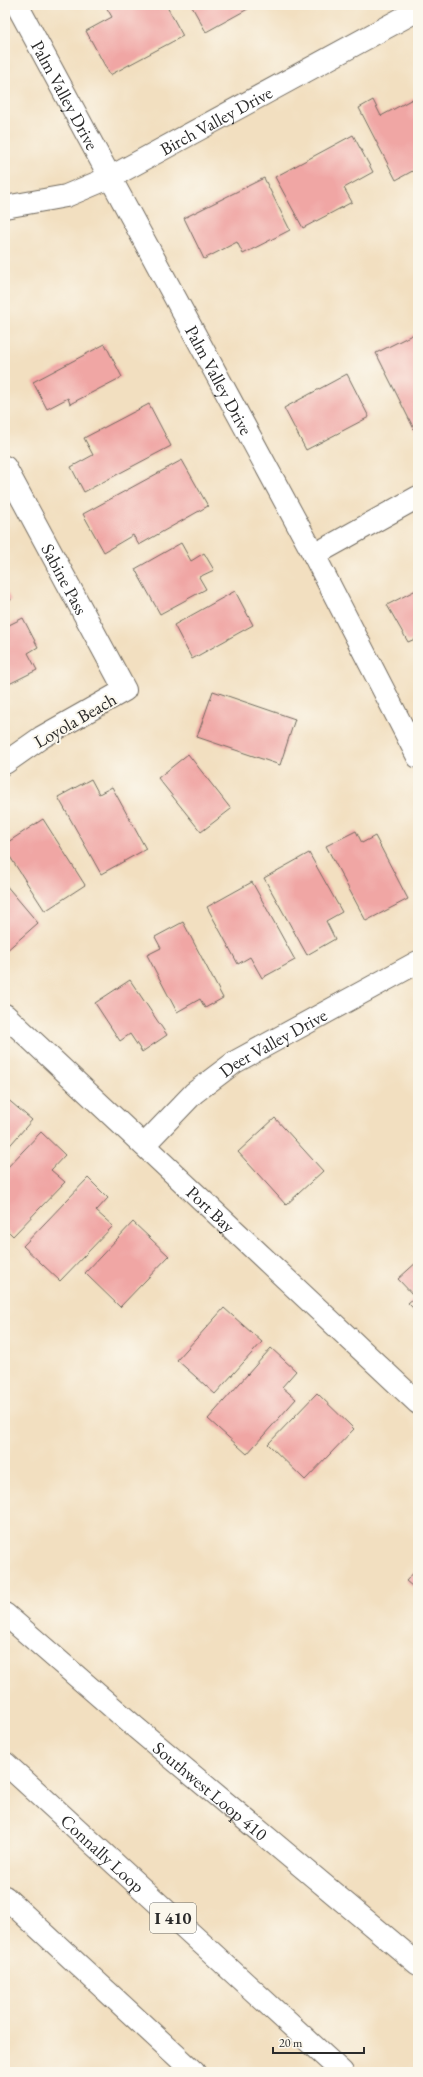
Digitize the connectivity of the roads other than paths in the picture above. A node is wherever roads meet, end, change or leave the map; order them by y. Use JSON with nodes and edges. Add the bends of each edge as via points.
{"nodes":[{"id":1,"x":17,"y":5,"type":"edge"},
{"id":2,"x":418,"y":10,"type":"edge"},
{"id":3,"x":111,"y":177,"type":"junction"},
{"id":4,"x":5,"y":207,"type":"edge"},
{"id":5,"x":5,"y":467,"type":"edge"},
{"id":6,"x":418,"y":497,"type":"edge"},
{"id":7,"x":314,"y":555,"type":"junction"},
{"id":8,"x":125,"y":690,"type":"joint"},
{"id":9,"x":418,"y":757,"type":"edge"},
{"id":10,"x":5,"y":764,"type":"edge"},
{"id":11,"x":418,"y":962,"type":"edge"},
{"id":12,"x":5,"y":1015,"type":"edge"},
{"id":13,"x":144,"y":1145,"type":"junction"},
{"id":14,"x":418,"y":1403,"type":"edge"},
{"id":15,"x":5,"y":1614,"type":"edge"},
{"id":16,"x":5,"y":1763,"type":"edge"},
{"id":17,"x":5,"y":1897,"type":"edge"},
{"id":18,"x":418,"y":1964,"type":"edge"},
{"id":19,"x":194,"y":2072,"type":"edge"},
{"id":20,"x":342,"y":2072,"type":"edge"}],
"edges":[{"from":1,"to":3,"type":"main road","name":"Palm Valley Drive"},
{"from":2,"to":3,"type":"main road","name":"Birch Valley Drive"},
{"from":3,"to":4,"type":"main road","name":"Birch Valley Drive","via":[[66,196]]},
{"from":3,"to":7,"type":"main road","name":"Palm Valley Drive"},
{"from":5,"to":8,"type":"main road","name":"Sabine Pass"},
{"from":6,"to":7,"type":"main road"},
{"from":7,"to":9,"type":"main road","name":"Palm Valley Drive"},
{"from":8,"to":10,"type":"main road","name":"Loyola Beach","via":[[42,737]]},
{"from":11,"to":13,"type":"main road","name":"Deer Valley Drive","via":[[235,1062],[194,1093]]},
{"from":12,"to":13,"type":"main road","name":"Port Bay"},
{"from":13,"to":14,"type":"main road","name":"Port Bay"},
{"from":15,"to":18,"type":"main road","name":"Southwest Loop 410","via":[[135,1727]]},
{"from":16,"to":20,"type":"main road","name":"Connally Loop","number":"I 410"},
{"from":17,"to":19,"type":"main road"}]}
